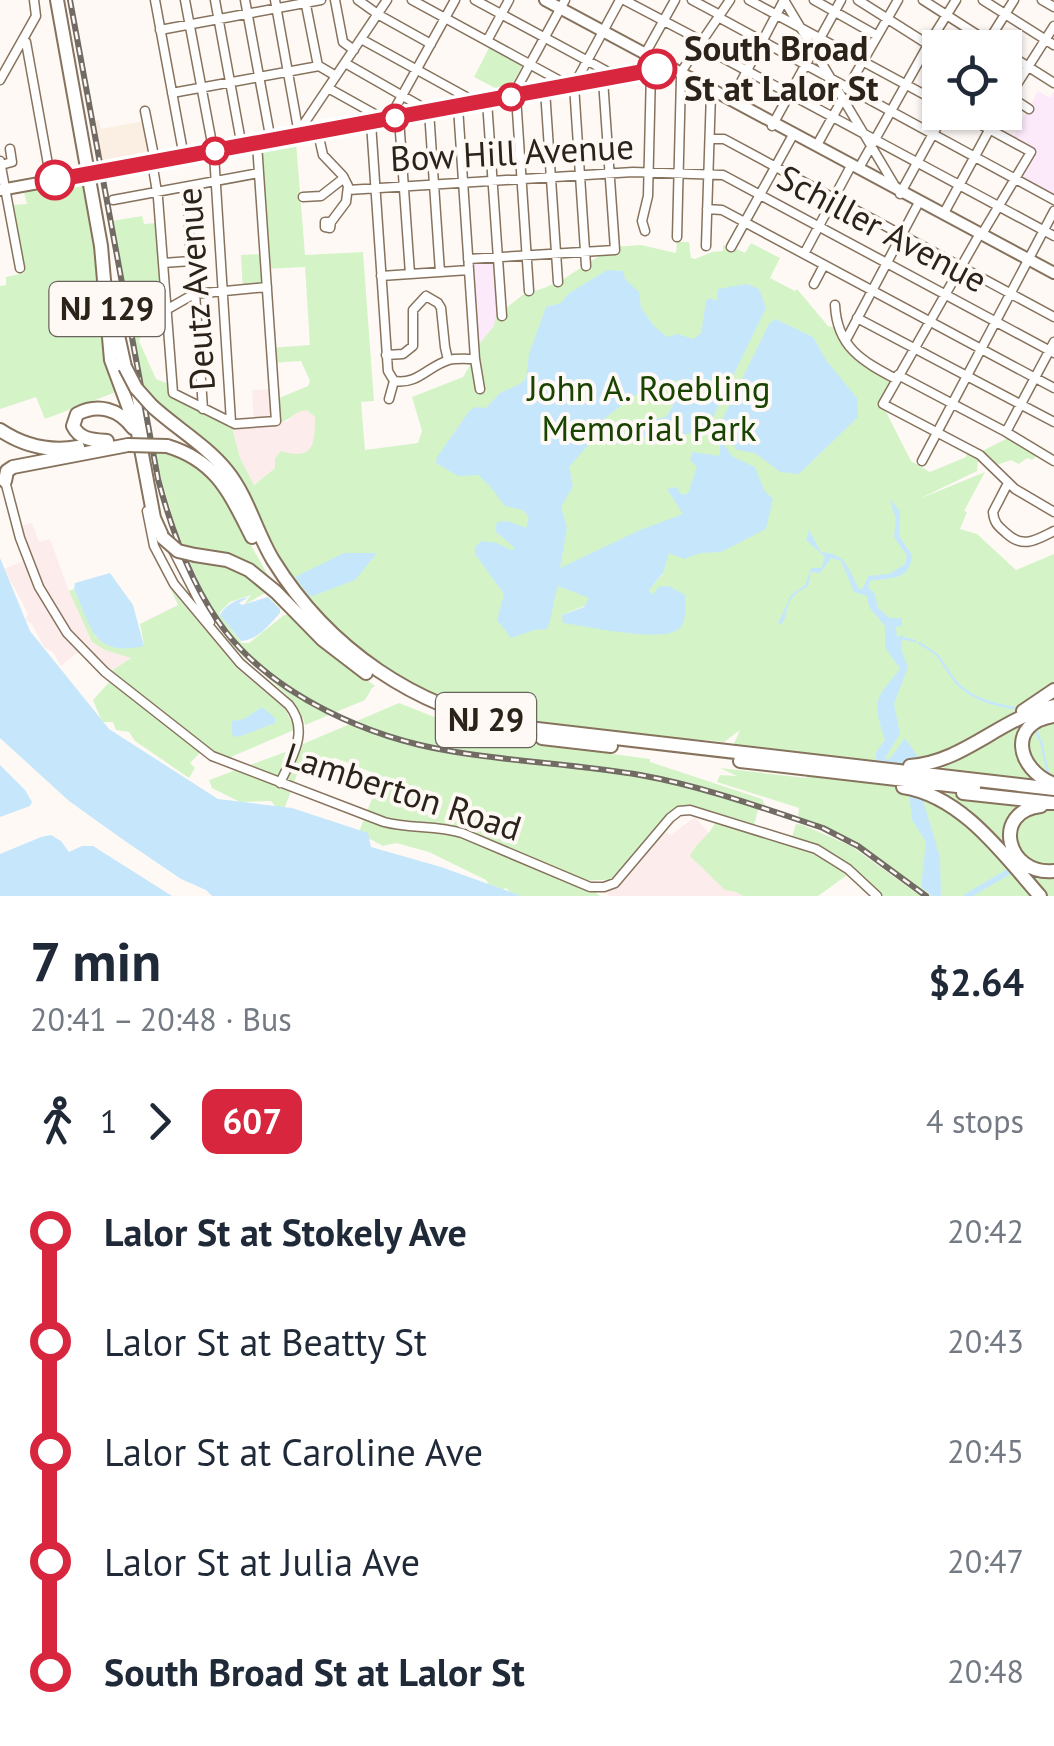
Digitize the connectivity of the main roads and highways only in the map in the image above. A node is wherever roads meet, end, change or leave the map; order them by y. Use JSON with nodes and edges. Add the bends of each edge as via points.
{"nodes":[{"id":1,"x":60,"y":0,"type":"edge"},
{"id":2,"x":545,"y":0,"type":"edge"},
{"id":3,"x":562,"y":4,"type":"edge"},
{"id":4,"x":667,"y":67,"type":"junction"},
{"id":5,"x":681,"y":74,"type":"junction"},
{"id":6,"x":773,"y":124,"type":"junction"},
{"id":7,"x":793,"y":134,"type":"junction"},
{"id":8,"x":853,"y":166,"type":"junction"},
{"id":9,"x":91,"y":174,"type":"junction"},
{"id":10,"x":3,"y":190,"type":"edge"},
{"id":11,"x":905,"y":195,"type":"junction"},
{"id":12,"x":980,"y":236,"type":"junction"},
{"id":13,"x":1054,"y":275,"type":"edge"},
{"id":14,"x":0,"y":433,"type":"edge"},
{"id":15,"x":107,"y":441,"type":"junction"},
{"id":16,"x":134,"y":442,"type":"junction"},
{"id":17,"x":164,"y":442,"type":"junction"},
{"id":18,"x":92,"y":452,"type":"junction"},
{"id":19,"x":2,"y":474,"type":"edge"},
{"id":20,"x":251,"y":517,"type":"junction"},
{"id":21,"x":368,"y":674,"type":"junction"},
{"id":22,"x":1054,"y":690,"type":"edge"},
{"id":23,"x":1054,"y":706,"type":"edge"},
{"id":24,"x":1054,"y":716,"type":"edge"},
{"id":25,"x":990,"y":734,"type":"junction"},
{"id":26,"x":801,"y":765,"type":"junction"},
{"id":27,"x":931,"y":780,"type":"junction"},
{"id":28,"x":1054,"y":786,"type":"edge"},
{"id":29,"x":956,"y":790,"type":"junction"},
{"id":30,"x":1054,"y":802,"type":"edge"},
{"id":31,"x":1050,"y":872,"type":"edge"},
{"id":32,"x":1040,"y":896,"type":"edge"}],
"edges":[{"from":1,"to":9,"type":"highway","number":"NJ 129"},
{"from":2,"to":3,"type":"main road"},
{"from":3,"to":4,"type":"main road"},
{"from":4,"to":5,"type":"main road"},
{"from":4,"to":9,"type":"main road"},
{"from":5,"to":6,"type":"main road"},
{"from":5,"to":6,"type":"main road"},
{"from":6,"to":7,"type":"main road"},
{"from":7,"to":8,"type":"main road"},
{"from":7,"to":8,"type":"main road"},
{"from":8,"to":11,"type":"main road"},
{"from":9,"to":10,"type":"main road"},
{"from":9,"to":16,"type":"highway","number":"NJ 129","via":[[111,360]]},
{"from":9,"to":20,"type":"highway","number":"NJ 129","bridge":true,"via":[[125,368],[152,406],[222,465]]},
{"from":11,"to":12,"type":"main road"},
{"from":11,"to":12,"type":"main road"},
{"from":12,"to":13,"type":"main road"},
{"from":14,"to":15,"type":"highway","number":"NJ 29","via":[[45,448]]},
{"from":14,"to":18,"type":"highway","number":"NJ 29","via":[[40,452]]},
{"from":15,"to":16,"type":"highway","number":"NJ 29"},
{"from":15,"to":16,"type":"highway","via":[[78,434],[77,414],[113,411],[128,420]]},
{"from":16,"to":17,"type":"highway","number":"NJ 29","bridge":true},
{"from":16,"to":18,"type":"highway","number":"NJ 29"},
{"from":16,"to":21,"type":"highway","bridge":true,"via":[[163,538],[178,551],[249,570]]},
{"from":17,"to":20,"type":"highway","number":"NJ 29","via":[[186,445],[215,464]]},
{"from":17,"to":21,"type":"highway","number":"NJ 29","via":[[220,479],[286,593]]},
{"from":18,"to":19,"type":"highway"},
{"from":20,"to":26,"type":"highway","number":"NJ 29","via":[[284,576],[334,635],[425,698],[520,726]]},
{"from":21,"to":26,"type":"highway","number":"NJ 29","via":[[432,710],[490,729]]},
{"from":22,"to":25,"type":"highway"},
{"from":23,"to":25,"type":"highway"},
{"from":24,"to":28,"type":"highway","via":[[1024,736],[1022,754]]},
{"from":25,"to":27,"type":"highway"},
{"from":26,"to":27,"type":"highway"},
{"from":26,"to":27,"type":"highway","via":[[852,780]]},
{"from":26,"to":27,"type":"highway","via":[[903,766]]},
{"from":27,"to":29,"type":"highway"},
{"from":27,"to":29,"type":"highway"},
{"from":28,"to":29,"type":"highway"},
{"from":29,"to":30,"type":"highway"},
{"from":29,"to":32,"type":"highway"},
{"from":30,"to":31,"type":"highway","via":[[1024,810],[1010,834],[1020,860]]}]}
